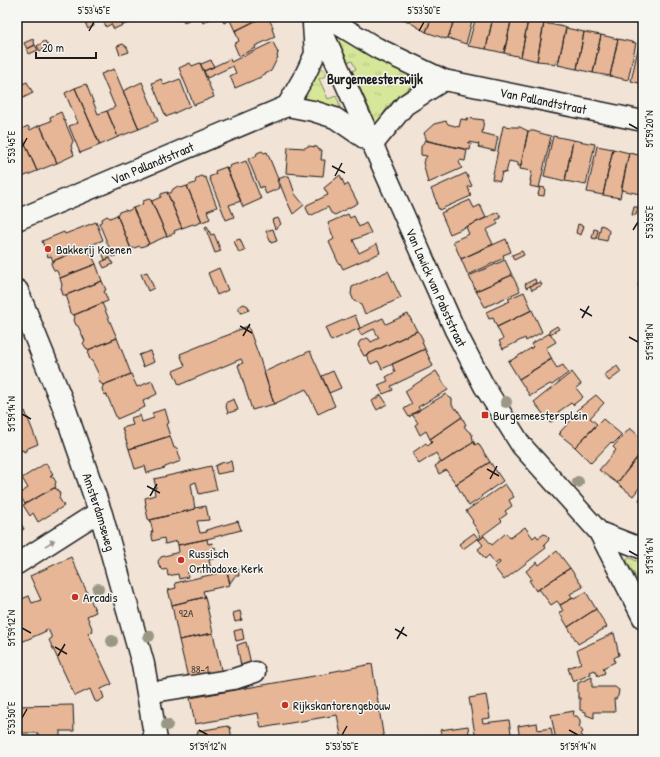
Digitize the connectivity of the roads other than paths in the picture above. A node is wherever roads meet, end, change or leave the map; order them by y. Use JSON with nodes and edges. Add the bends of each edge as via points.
{"nodes":[{"id":1,"x":315,"y":17,"type":"edge"},
{"id":2,"x":324,"y":17,"type":"edge"},
{"id":3,"x":444,"y":80,"type":"junction"},
{"id":4,"x":287,"y":106,"type":"junction"},
{"id":5,"x":643,"y":121,"type":"edge"},
{"id":6,"x":373,"y":144,"type":"junction"},
{"id":7,"x":17,"y":220,"type":"edge"},
{"id":8,"x":17,"y":291,"type":"edge"},
{"id":9,"x":101,"y":514,"type":"junction"},
{"id":10,"x":598,"y":532,"type":"junction"},
{"id":11,"x":643,"y":549,"type":"edge"},
{"id":12,"x":17,"y":564,"type":"edge"},
{"id":13,"x":643,"y":618,"type":"edge"},
{"id":14,"x":255,"y":672,"type":"dead end"},
{"id":15,"x":148,"y":693,"type":"junction"},
{"id":16,"x":156,"y":740,"type":"edge"}],
"edges":[{"from":1,"to":4,"type":"street","via":[[315,54]]},
{"from":1,"to":6,"type":"street","name":"Van Lawick van Pabststraat"},
{"from":2,"to":3,"type":"street","name":"Van Pallandtstraat","via":[[377,48]]},
{"from":3,"to":5,"type":"street","name":"Van Pallandtstraat"},
{"from":3,"to":6,"type":"street","via":[[405,105]]},
{"from":4,"to":6,"type":"street","via":[[335,118]]},
{"from":4,"to":7,"type":"street","name":"Van Pallandtstraat"},
{"from":6,"to":10,"type":"street","name":"Van Lawick van Pabststraat","via":[[455,330],[484,386],[521,445]]},
{"from":8,"to":9,"type":"main road","name":"Amsterdamseweg","via":[[64,407]]},
{"from":12,"to":9,"type":"street","one_way":true,"via":[[89,518]]},
{"from":9,"to":15,"type":"main road","name":"Amsterdamseweg","via":[[143,664]]},
{"from":10,"to":11,"type":"street"},
{"from":10,"to":13,"type":"street"},
{"from":14,"to":15,"type":"street","via":[[234,679]]},
{"from":15,"to":16,"type":"main road","name":"Amsterdamseweg"}]}
